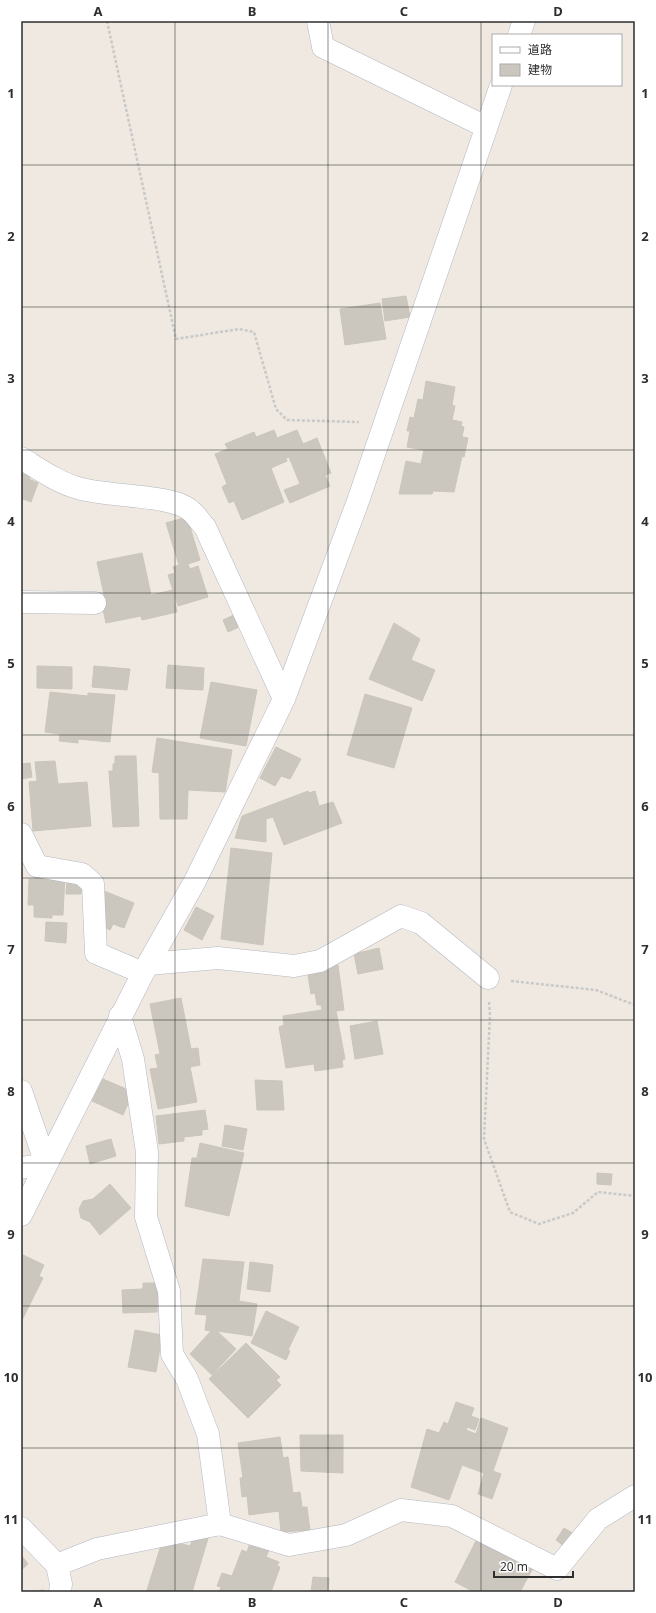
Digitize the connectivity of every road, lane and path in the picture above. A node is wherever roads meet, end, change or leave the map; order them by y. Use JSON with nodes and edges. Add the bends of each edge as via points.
{"nodes":[{"id":1,"x":107,"y":21,"type":"edge"},
{"id":2,"x":318,"y":21,"type":"edge"},
{"id":3,"x":524,"y":21,"type":"edge"},
{"id":4,"x":518,"y":34,"type":"edge"},
{"id":5,"x":501,"y":86,"type":"edge"},
{"id":6,"x":486,"y":127,"type":"junction"},
{"id":7,"x":384,"y":422,"type":"junction"},
{"id":8,"x":21,"y":458,"type":"edge"},
{"id":9,"x":21,"y":602,"type":"edge"},
{"id":10,"x":95,"y":603,"type":"dead end"},
{"id":11,"x":284,"y":699,"type":"junction"},
{"id":12,"x":21,"y":834,"type":"edge"},
{"id":13,"x":145,"y":968,"type":"junction"},
{"id":14,"x":488,"y":978,"type":"junction"},
{"id":15,"x":635,"y":1006,"type":"edge"},
{"id":16,"x":120,"y":1016,"type":"junction"},
{"id":17,"x":21,"y":1091,"type":"edge"},
{"id":18,"x":46,"y":1164,"type":"junction"},
{"id":19,"x":21,"y":1168,"type":"edge"},
{"id":20,"x":635,"y":1196,"type":"edge"},
{"id":21,"x":21,"y":1215,"type":"edge"},
{"id":22,"x":635,"y":1496,"type":"edge"},
{"id":23,"x":220,"y":1524,"type":"junction"},
{"id":24,"x":21,"y":1528,"type":"edge"},
{"id":25,"x":57,"y":1565,"type":"junction"},
{"id":26,"x":60,"y":1592,"type":"edge"}],
"edges":[{"from":1,"to":7,"type":"path","via":[[176,339],[239,329],[254,332],[276,409],[287,420]]},
{"from":2,"to":6,"type":"street","via":[[323,47]]},
{"from":3,"to":4,"type":"street"},
{"from":5,"to":6,"type":"street"},
{"from":6,"to":7,"type":"street"},
{"from":7,"to":11,"type":"street","via":[[358,501]]},
{"from":8,"to":11,"type":"street","via":[[53,478],[78,488],[106,494],[170,500],[190,510],[205,527]]},
{"from":9,"to":10,"type":"street"},
{"from":11,"to":13,"type":"street","via":[[195,881]]},
{"from":12,"to":13,"type":"street","via":[[37,866],[82,874],[93,884],[96,954]]},
{"from":13,"to":14,"type":"street","via":[[218,958],[294,966],[320,961],[401,916],[421,923]]},
{"from":13,"to":16,"type":"street"},
{"from":14,"to":15,"type":"path","via":[[596,990]]},
{"from":14,"to":20,"type":"path","via":[[490,1015],[484,1139],[510,1212],[539,1224],[573,1213],[598,1192]]},
{"from":16,"to":18,"type":"street"},
{"from":16,"to":23,"type":"street","via":[[133,1059],[147,1152],[146,1217],[169,1291],[172,1354],[187,1379],[208,1434]]},
{"from":17,"to":18,"type":"street"},
{"from":18,"to":19,"type":"street"},
{"from":18,"to":21,"type":"street"},
{"from":22,"to":23,"type":"street","via":[[598,1519],[557,1569],[452,1516],[401,1510],[346,1535],[289,1546]]},
{"from":23,"to":25,"type":"street","via":[[97,1549]]},
{"from":24,"to":25,"type":"street"},
{"from":25,"to":26,"type":"street"}]}
